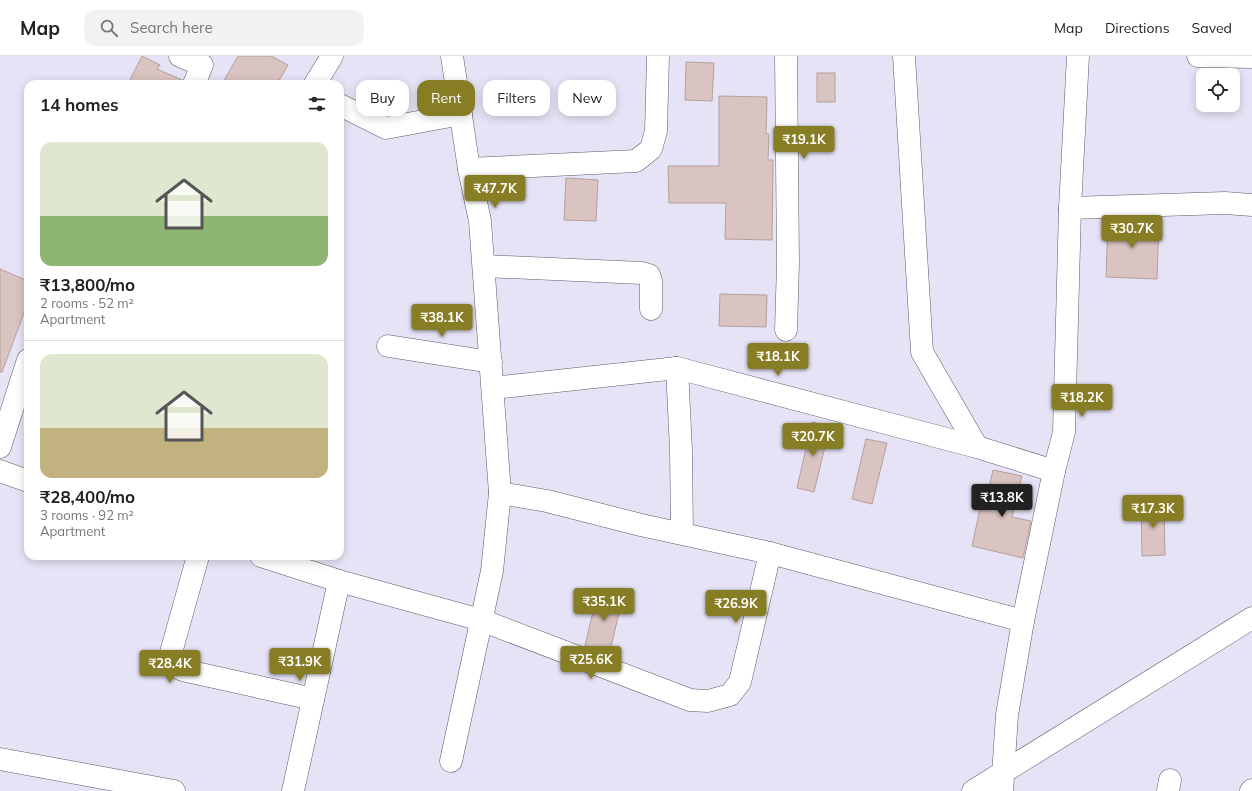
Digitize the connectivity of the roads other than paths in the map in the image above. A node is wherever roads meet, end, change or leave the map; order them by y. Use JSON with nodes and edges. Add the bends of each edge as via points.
{"nodes":[{"id":1,"x":180,"y":56,"type":"edge"},
{"id":2,"x":332,"y":56,"type":"edge"},
{"id":3,"x":452,"y":56,"type":"edge"},
{"id":4,"x":658,"y":56,"type":"edge"},
{"id":5,"x":786,"y":56,"type":"edge"},
{"id":6,"x":904,"y":56,"type":"edge"},
{"id":7,"x":1078,"y":56,"type":"edge"},
{"id":8,"x":1198,"y":56,"type":"edge"},
{"id":9,"x":1252,"y":57,"type":"edge"},
{"id":10,"x":201,"y":68,"type":"edge"},
{"id":11,"x":317,"y":80,"type":"edge"},
{"id":12,"x":456,"y":80,"type":"edge"},
{"id":13,"x":344,"y":107,"type":"edge"},
{"id":14,"x":450,"y":116,"type":"edge"},
{"id":15,"x":461,"y":116,"type":"edge"},
{"id":16,"x":469,"y":169,"type":"junction"},
{"id":17,"x":1252,"y":205,"type":"edge"},
{"id":18,"x":1070,"y":208,"type":"junction"},
{"id":19,"x":484,"y":266,"type":"junction"},
{"id":20,"x":652,"y":309,"type":"dead end"},
{"id":21,"x":786,"y":330,"type":"dead end"},
{"id":22,"x":388,"y":346,"type":"dead end"},
{"id":23,"x":491,"y":362,"type":"junction"},
{"id":24,"x":677,"y":368,"type":"junction"},
{"id":25,"x":24,"y":372,"type":"edge"},
{"id":26,"x":493,"y":388,"type":"junction"},
{"id":27,"x":0,"y":447,"type":"edge"},
{"id":28,"x":977,"y":447,"type":"junction"},
{"id":29,"x":0,"y":471,"type":"edge"},
{"id":30,"x":1054,"y":471,"type":"junction"},
{"id":31,"x":24,"y":480,"type":"edge"},
{"id":32,"x":500,"y":493,"type":"junction"},
{"id":33,"x":682,"y":534,"type":"junction"},
{"id":34,"x":770,"y":554,"type":"junction"},
{"id":35,"x":197,"y":560,"type":"edge"},
{"id":36,"x":273,"y":560,"type":"edge"},
{"id":37,"x":339,"y":581,"type":"junction"},
{"id":38,"x":1252,"y":618,"type":"edge"},
{"id":39,"x":481,"y":620,"type":"junction"},
{"id":40,"x":1023,"y":621,"type":"junction"},
{"id":41,"x":314,"y":699,"type":"junction"},
{"id":42,"x":0,"y":759,"type":"edge"},
{"id":43,"x":451,"y":761,"type":"dead end"},
{"id":44,"x":1003,"y":781,"type":"edge"},
{"id":45,"x":174,"y":791,"type":"edge"},
{"id":46,"x":293,"y":791,"type":"edge"},
{"id":47,"x":973,"y":791,"type":"edge"}],
"edges":[{"from":1,"to":10,"type":"street"},
{"from":2,"to":11,"type":"street"},
{"from":3,"to":12,"type":"street"},
{"from":4,"to":16,"type":"street","via":[[656,131],[651,149],[636,161]]},
{"from":5,"to":21,"type":"street"},
{"from":6,"to":28,"type":"street","via":[[922,352]]},
{"from":7,"to":18,"type":"street"},
{"from":8,"to":9,"type":"street"},
{"from":13,"to":14,"type":"street","via":[[386,128]]},
{"from":15,"to":16,"type":"street"},
{"from":16,"to":19,"type":"street","via":[[480,221]]},
{"from":17,"to":18,"type":"street","via":[[1225,203]]},
{"from":18,"to":30,"type":"street","via":[[1064,432]]},
{"from":19,"to":20,"type":"street","via":[[642,273],[649,275],[651,281]]},
{"from":19,"to":23,"type":"street"},
{"from":22,"to":23,"type":"street"},
{"from":23,"to":26,"type":"street"},
{"from":24,"to":26,"type":"street"},
{"from":24,"to":28,"type":"street"},
{"from":24,"to":33,"type":"street"},
{"from":25,"to":27,"type":"street"},
{"from":26,"to":32,"type":"street"},
{"from":28,"to":30,"type":"street"},
{"from":29,"to":31,"type":"street"},
{"from":30,"to":40,"type":"street"},
{"from":32,"to":33,"type":"street","via":[[547,501]]},
{"from":32,"to":39,"type":"street","via":[[492,571]]},
{"from":33,"to":34,"type":"street"},
{"from":34,"to":39,"type":"street","via":[[740,682],[730,695],[708,701],[690,700]]},
{"from":34,"to":40,"type":"street"},
{"from":35,"to":41,"type":"street","via":[[170,656],[172,663],[179,669]]},
{"from":36,"to":37,"type":"street"},
{"from":37,"to":39,"type":"street"},
{"from":37,"to":41,"type":"street"},
{"from":38,"to":44,"type":"street"},
{"from":39,"to":43,"type":"street"},
{"from":40,"to":44,"type":"street","via":[[1007,715]]},
{"from":41,"to":46,"type":"street"},
{"from":42,"to":45,"type":"street"},
{"from":44,"to":47,"type":"street"}]}
